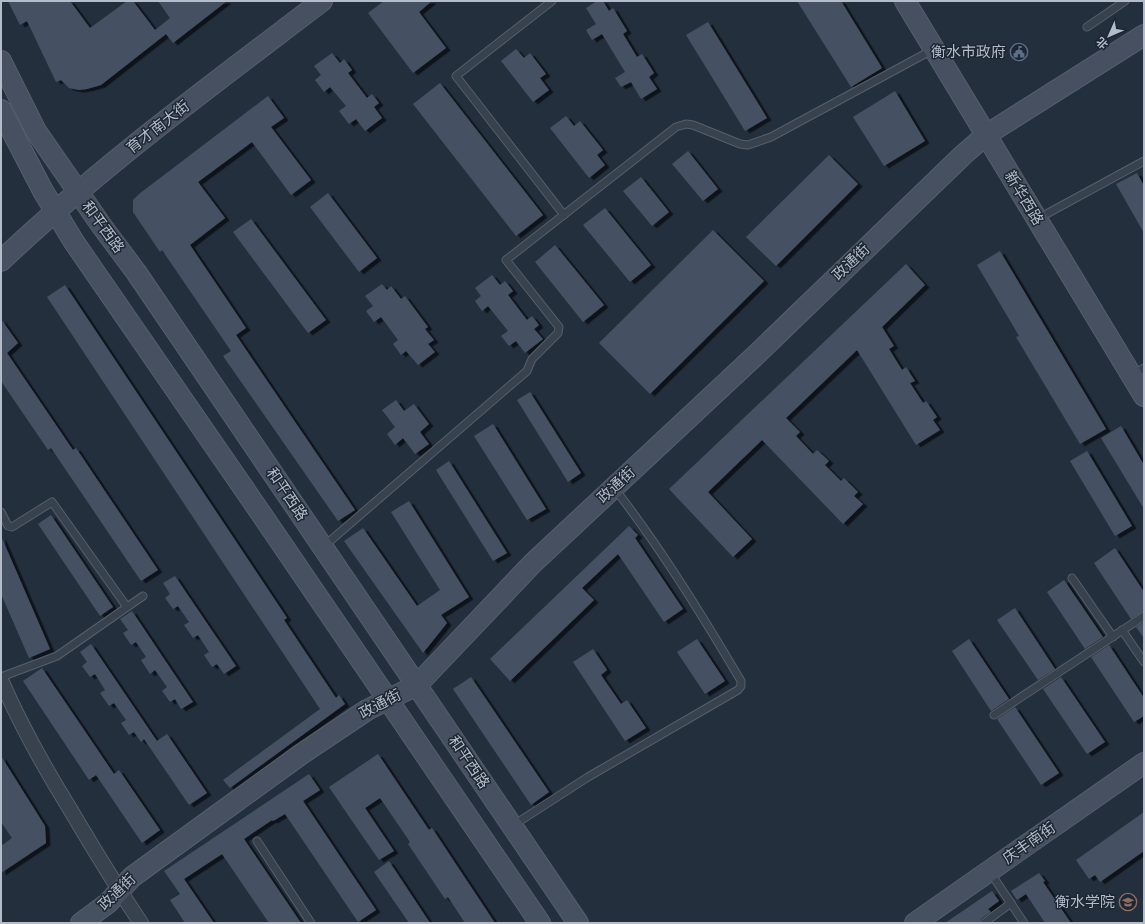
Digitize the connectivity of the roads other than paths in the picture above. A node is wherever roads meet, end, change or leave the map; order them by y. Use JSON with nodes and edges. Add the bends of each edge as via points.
{"nodes":[{"id":1,"x":301,"y":1,"type":"edge"},
{"id":2,"x":322,"y":1,"type":"edge"},
{"id":3,"x":552,"y":1,"type":"edge"},
{"id":4,"x":905,"y":1,"type":"edge"},
{"id":5,"x":1125,"y":1,"type":"edge"},
{"id":6,"x":1087,"y":27,"type":"dead end"},
{"id":7,"x":1144,"y":35,"type":"edge"},
{"id":8,"x":934,"y":49,"type":"junction"},
{"id":9,"x":1,"y":61,"type":"edge"},
{"id":10,"x":1,"y":110,"type":"edge"},
{"id":11,"x":986,"y":135,"type":"junction"},
{"id":12,"x":1144,"y":161,"type":"edge"},
{"id":13,"x":74,"y":186,"type":"junction"},
{"id":14,"x":52,"y":206,"type":"junction"},
{"id":15,"x":564,"y":215,"type":"junction"},
{"id":16,"x":1037,"y":219,"type":"junction"},
{"id":17,"x":1,"y":244,"type":"edge"},
{"id":18,"x":1,"y":261,"type":"edge"},
{"id":19,"x":1138,"y":372,"type":"edge"},
{"id":20,"x":1144,"y":396,"type":"edge"},
{"id":21,"x":614,"y":487,"type":"junction"},
{"id":22,"x":1,"y":512,"type":"edge"},
{"id":23,"x":323,"y":547,"type":"junction"},
{"id":24,"x":1072,"y":578,"type":"dead end"},
{"id":25,"x":143,"y":596,"type":"dead end"},
{"id":26,"x":127,"y":607,"type":"junction"},
{"id":27,"x":1144,"y":616,"type":"edge"},
{"id":28,"x":1122,"y":630,"type":"junction"},
{"id":29,"x":1113,"y":637,"type":"junction"},
{"id":30,"x":1144,"y":662,"type":"edge"},
{"id":31,"x":1,"y":677,"type":"edge"},
{"id":32,"x":1,"y":680,"type":"edge"},
{"id":33,"x":417,"y":685,"type":"junction"},
{"id":34,"x":388,"y":700,"type":"junction"},
{"id":35,"x":994,"y":715,"type":"dead end"},
{"id":36,"x":1144,"y":763,"type":"edge"},
{"id":37,"x":512,"y":826,"type":"junction"},
{"id":38,"x":257,"y":841,"type":"dead end"},
{"id":39,"x":989,"y":871,"type":"junction"},
{"id":40,"x":120,"y":891,"type":"junction"},
{"id":41,"x":1011,"y":903,"type":"junction"},
{"id":42,"x":81,"y":923,"type":"edge"},
{"id":43,"x":141,"y":923,"type":"edge"},
{"id":44,"x":311,"y":923,"type":"edge"},
{"id":45,"x":540,"y":923,"type":"edge"},
{"id":46,"x":578,"y":923,"type":"edge"},
{"id":47,"x":915,"y":923,"type":"edge"},
{"id":48,"x":984,"y":923,"type":"edge"},
{"id":49,"x":1024,"y":923,"type":"edge"}],
"edges":[{"from":1,"to":13,"type":"main road","name":"育才南大街","via":[[93,162]]},
{"from":2,"to":13,"type":"main road","name":"育才南大街","via":[[100,172]]},
{"from":3,"to":15,"type":"lane","via":[[456,76]]},
{"from":4,"to":8,"type":"main road","name":"新华西路"},
{"from":5,"to":6,"type":"lane"},
{"from":7,"to":11,"type":"main road","name":"政通街"},
{"from":8,"to":11,"type":"main road","name":"新华西路"},
{"from":8,"to":15,"type":"lane","via":[[771,137],[748,145],[693,125],[676,127]]},
{"from":9,"to":13,"type":"main road","name":"和平西路","via":[[36,131]]},
{"from":10,"to":14,"type":"main road","name":"和平西路"},
{"from":11,"to":16,"type":"main road","name":"新华西路"},
{"from":11,"to":21,"type":"main road","name":"政通街","via":[[943,172],[758,353]]},
{"from":12,"to":16,"type":"lane"},
{"from":13,"to":14,"type":"main road","name":"育才南大街"},
{"from":13,"to":23,"type":"main road","name":"和平西路","via":[[136,272]]},
{"from":14,"to":17,"type":"main road","name":"育才南大街"},
{"from":14,"to":18,"type":"main road","name":"育才南大街"},
{"from":14,"to":34,"type":"main road","name":"和平西路","via":[[74,242]]},
{"from":15,"to":23,"type":"lane","via":[[506,260],[559,327],[558,333],[532,359],[527,371]]},
{"from":16,"to":19,"type":"main road","name":"新华西路"},
{"from":19,"to":20,"type":"main road","name":"新华西路"},
{"from":21,"to":33,"type":"main road","name":"政通街","via":[[533,563]]},
{"from":21,"to":37,"type":"lane","via":[[690,596],[741,681],[741,686],[588,777]]},
{"from":22,"to":26,"type":"lane","via":[[8,526],[12,527],[52,502]]},
{"from":23,"to":33,"type":"main road","name":"和平西路"},
{"from":24,"to":29,"type":"lane"},
{"from":25,"to":26,"type":"lane"},
{"from":26,"to":31,"type":"lane","via":[[57,656]]},
{"from":27,"to":28,"type":"lane"},
{"from":28,"to":29,"type":"lane"},
{"from":28,"to":30,"type":"lane"},
{"from":29,"to":35,"type":"lane"},
{"from":32,"to":40,"type":"street","via":[[34,750]]},
{"from":33,"to":34,"type":"main road","name":"政通街"},
{"from":33,"to":37,"type":"main road","name":"和平西路"},
{"from":34,"to":40,"type":"main road","name":"政通街","via":[[366,710],[300,754],[132,877]]},
{"from":34,"to":45,"type":"main road","name":"和平西路"},
{"from":36,"to":39,"type":"main road","name":"庆丰南街"},
{"from":37,"to":46,"type":"main road","name":"和平西路"},
{"from":38,"to":44,"type":"lane"},
{"from":39,"to":41,"type":"lane"},
{"from":39,"to":47,"type":"main road","name":"庆丰南街"},
{"from":40,"to":42,"type":"main road","name":"政通街","via":[[101,910]]},
{"from":40,"to":43,"type":"street"},
{"from":41,"to":48,"type":"lane"},
{"from":41,"to":49,"type":"lane"}]}
